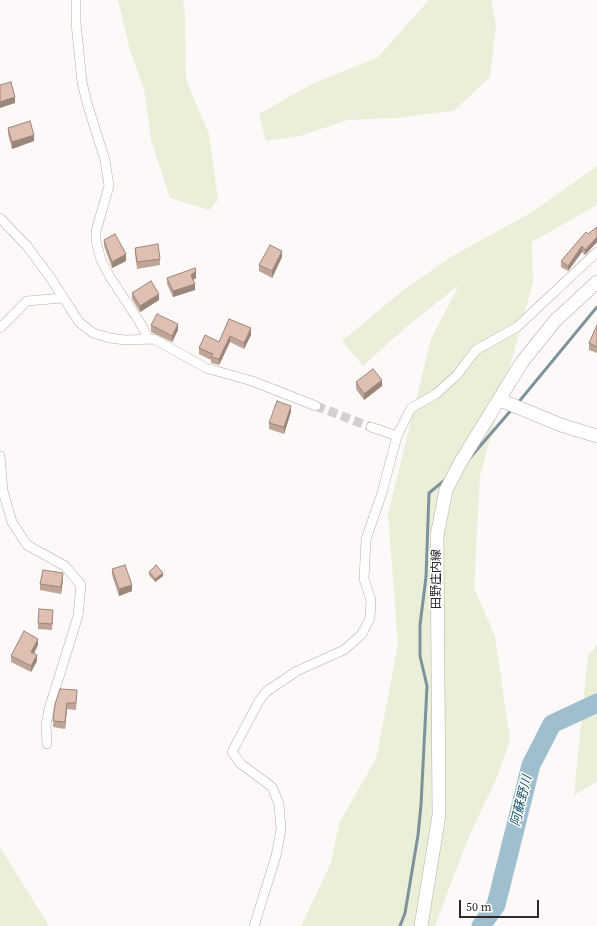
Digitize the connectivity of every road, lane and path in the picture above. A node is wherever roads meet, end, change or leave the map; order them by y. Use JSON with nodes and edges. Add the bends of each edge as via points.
{"nodes":[{"id":1,"x":76,"y":0,"type":"edge"},
{"id":2,"x":0,"y":218,"type":"edge"},
{"id":3,"x":597,"y":252,"type":"edge"},
{"id":4,"x":597,"y":282,"type":"edge"},
{"id":5,"x":64,"y":298,"type":"junction"},
{"id":6,"x":0,"y":328,"type":"edge"},
{"id":7,"x":147,"y":339,"type":"junction"},
{"id":8,"x":500,"y":400,"type":"junction"},
{"id":9,"x":316,"y":406,"type":"tunnel mouth"},
{"id":10,"x":371,"y":427,"type":"tunnel mouth"},
{"id":11,"x":397,"y":436,"type":"junction"},
{"id":12,"x":597,"y":436,"type":"edge"},
{"id":13,"x":0,"y":456,"type":"edge"},
{"id":14,"x":47,"y":744,"type":"dead end"},
{"id":15,"x":254,"y":926,"type":"edge"},
{"id":16,"x":421,"y":926,"type":"edge"}],
"edges":[{"from":1,"to":7,"type":"street","via":[[82,82],[105,160],[109,186],[96,231],[96,241],[110,277],[146,332]]},
{"from":2,"to":5,"type":"street","via":[[27,246]]},
{"from":3,"to":11,"type":"street","via":[[517,327],[476,350],[457,375],[436,394],[411,408]]},
{"from":4,"to":8,"type":"main road","name":"田野庄内線","via":[[555,321],[522,362]]},
{"from":5,"to":6,"type":"street","via":[[27,301]]},
{"from":5,"to":7,"type":"street","via":[[79,322],[93,332],[125,340]]},
{"from":7,"to":9,"type":"street","via":[[160,341],[206,368],[252,381]]},
{"from":8,"to":12,"type":"main road","via":[[561,425]]},
{"from":8,"to":16,"type":"main road","name":"田野庄内線","via":[[446,490],[437,536],[439,815]]},
{"from":10,"to":11,"type":"street"},
{"from":11,"to":15,"type":"street","via":[[382,493],[366,539],[364,579],[371,600],[368,623],[362,634],[344,650],[297,671],[267,691],[232,752],[241,764],[272,787],[280,804],[281,829],[276,856]]},
{"from":13,"to":14,"type":"street","via":[[3,491],[12,522],[27,545],[64,566],[81,585],[78,616],[49,709],[46,725]]}]}
